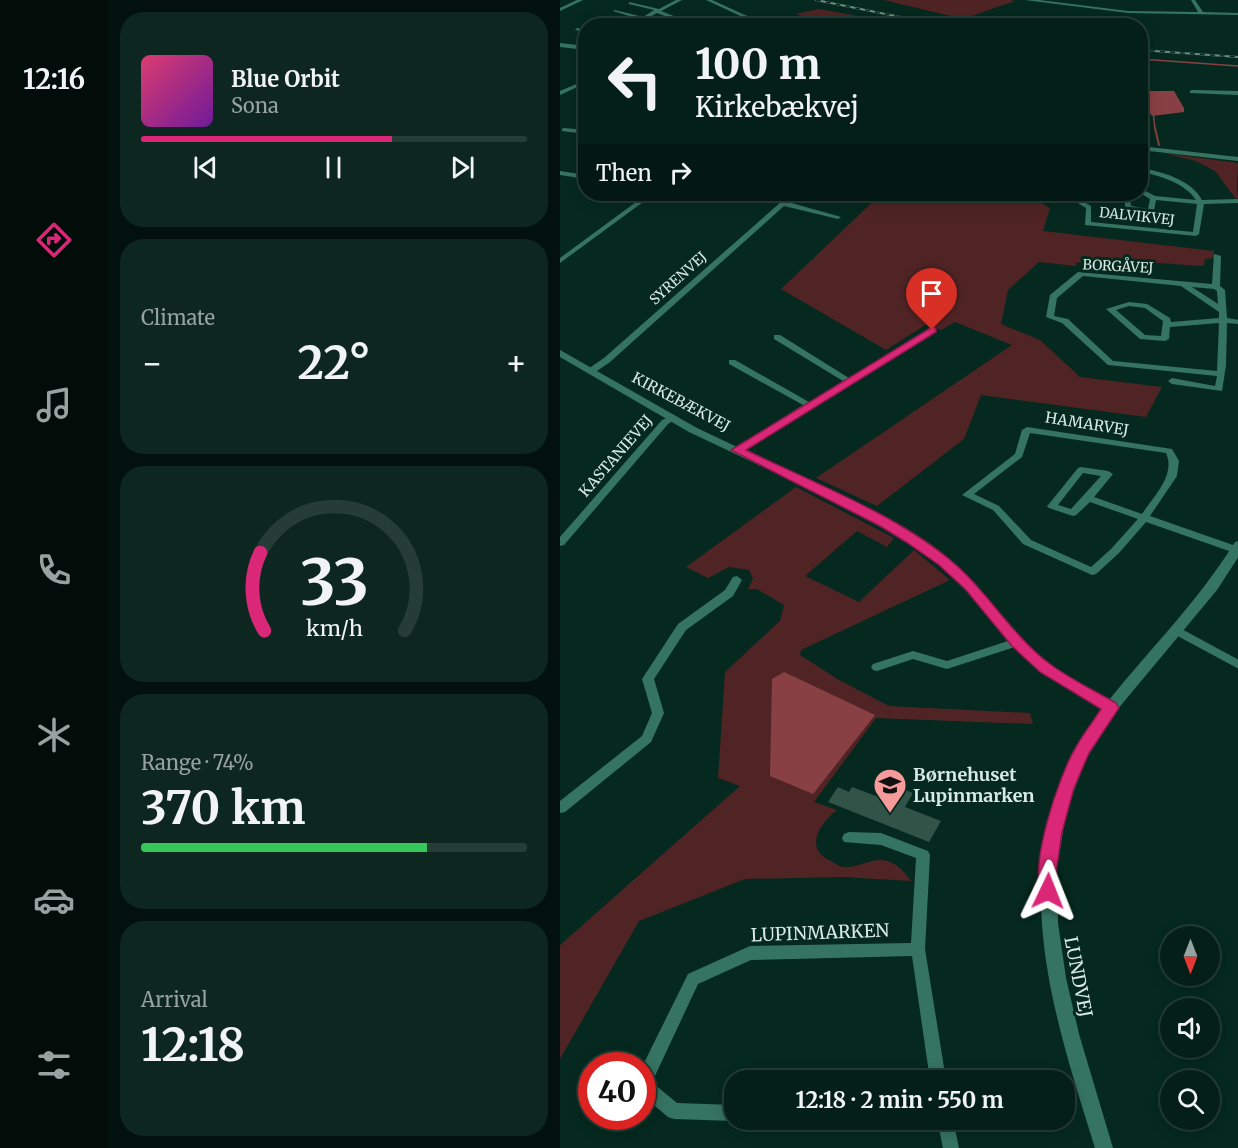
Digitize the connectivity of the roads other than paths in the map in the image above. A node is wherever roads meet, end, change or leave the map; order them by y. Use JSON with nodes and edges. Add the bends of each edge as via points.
{"nodes":[{"id":1,"x":581,"y":0,"type":"edge"},
{"id":2,"x":668,"y":0,"type":"edge"},
{"id":3,"x":708,"y":0,"type":"edge"},
{"id":4,"x":1027,"y":0,"type":"edge"},
{"id":5,"x":1193,"y":0,"type":"edge"},
{"id":6,"x":678,"y":1,"type":"edge"},
{"id":7,"x":631,"y":3,"type":"dead end"},
{"id":8,"x":560,"y":10,"type":"edge"},
{"id":9,"x":615,"y":11,"type":"dead end"},
{"id":10,"x":657,"y":11,"type":"junction"},
{"id":11,"x":1201,"y":13,"type":"junction"},
{"id":12,"x":1238,"y":14,"type":"edge"},
{"id":13,"x":642,"y":18,"type":"joint"},
{"id":14,"x":676,"y":18,"type":"edge"},
{"id":15,"x":749,"y":18,"type":"edge"},
{"id":16,"x":560,"y":45,"type":"edge"},
{"id":17,"x":578,"y":47,"type":"edge"},
{"id":18,"x":578,"y":85,"type":"edge"},
{"id":19,"x":1193,"y":92,"type":"dead end"},
{"id":20,"x":560,"y":93,"type":"edge"},
{"id":21,"x":1238,"y":93,"type":"edge"},
{"id":22,"x":564,"y":130,"type":"dead end"},
{"id":23,"x":578,"y":131,"type":"edge"},
{"id":24,"x":1148,"y":149,"type":"edge"},
{"id":25,"x":1238,"y":159,"type":"edge"},
{"id":26,"x":1148,"y":171,"type":"edge"},
{"id":27,"x":560,"y":173,"type":"edge"},
{"id":28,"x":578,"y":176,"type":"edge"},
{"id":29,"x":1148,"y":195,"type":"edge"},
{"id":30,"x":1153,"y":198,"type":"junction"},
{"id":31,"x":642,"y":201,"type":"edge"},
{"id":32,"x":784,"y":201,"type":"edge"},
{"id":33,"x":1078,"y":201,"type":"edge"},
{"id":34,"x":1127,"y":201,"type":"edge"},
{"id":35,"x":1238,"y":201,"type":"edge"},
{"id":36,"x":1200,"y":202,"type":"junction"},
{"id":37,"x":782,"y":203,"type":"junction"},
{"id":38,"x":838,"y":217,"type":"dead end"},
{"id":39,"x":1217,"y":256,"type":"dead end"},
{"id":40,"x":560,"y":261,"type":"edge"},
{"id":41,"x":1183,"y":284,"type":"junction"},
{"id":42,"x":1216,"y":287,"type":"junction"},
{"id":43,"x":1223,"y":316,"type":"junction"},
{"id":44,"x":1238,"y":322,"type":"edge"},
{"id":45,"x":1167,"y":325,"type":"junction"},
{"id":46,"x":932,"y":330,"type":"dead end"},
{"id":47,"x":777,"y":336,"type":"dead end"},
{"id":48,"x":560,"y":353,"type":"edge"},
{"id":49,"x":732,"y":362,"type":"dead end"},
{"id":50,"x":591,"y":371,"type":"junction"},
{"id":51,"x":1221,"y":375,"type":"junction"},
{"id":52,"x":848,"y":381,"type":"junction"},
{"id":53,"x":1172,"y":381,"type":"dead end"},
{"id":54,"x":809,"y":405,"type":"junction"},
{"id":55,"x":672,"y":418,"type":"junction"},
{"id":56,"x":737,"y":450,"type":"junction"},
{"id":57,"x":1088,"y":498,"type":"junction"},
{"id":58,"x":1145,"y":517,"type":"junction"},
{"id":59,"x":560,"y":543,"type":"edge"},
{"id":60,"x":1237,"y":547,"type":"edge"},
{"id":61,"x":737,"y":580,"type":"dead end"},
{"id":62,"x":1176,"y":630,"type":"junction"},
{"id":63,"x":1017,"y":642,"type":"junction"},
{"id":64,"x":1238,"y":665,"type":"edge"},
{"id":65,"x":877,"y":667,"type":"dead end"},
{"id":66,"x":1111,"y":708,"type":"junction"},
{"id":67,"x":560,"y":808,"type":"edge"},
{"id":68,"x":849,"y":838,"type":"dead end"},
{"id":69,"x":918,"y":949,"type":"junction"},
{"id":70,"x":936,"y":1070,"type":"edge"},
{"id":71,"x":724,"y":1113,"type":"edge"},
{"id":72,"x":947,"y":1130,"type":"edge"},
{"id":73,"x":951,"y":1148,"type":"edge"},
{"id":74,"x":1104,"y":1148,"type":"edge"}],
"edges":[{"from":1,"to":8,"type":"street"},
{"from":2,"to":6,"type":"street"},
{"from":3,"to":15,"type":"street"},
{"from":4,"to":11,"type":"street","via":[[1101,10]]},
{"from":5,"to":11,"type":"street"},
{"from":6,"to":10,"type":"street"},
{"from":7,"to":10,"type":"street"},
{"from":9,"to":13,"type":"street"},
{"from":10,"to":13,"type":"street"},
{"from":10,"to":14,"type":"street"},
{"from":11,"to":12,"type":"street"},
{"from":16,"to":17,"type":"street"},
{"from":18,"to":20,"type":"street"},
{"from":19,"to":21,"type":"street"},
{"from":22,"to":23,"type":"street"},
{"from":24,"to":25,"type":"street"},
{"from":26,"to":36,"type":"street","via":[[1197,194]]},
{"from":27,"to":28,"type":"street"},
{"from":29,"to":30,"type":"street","name":"DALVIKVEJ"},
{"from":30,"to":34,"type":"street","name":"DALVIKVEJ","via":[[1151,211],[1127,208]]},
{"from":30,"to":36,"type":"street","name":"DALVIKVEJ"},
{"from":31,"to":40,"type":"street"},
{"from":32,"to":37,"type":"street","name":"SYRENVEJ"},
{"from":33,"to":36,"type":"street","name":"DALVIKVEJ","via":[[1089,207],[1087,224],[1196,234]]},
{"from":35,"to":36,"type":"street","name":"DALVIKVEJ"},
{"from":37,"to":38,"type":"street"},
{"from":37,"to":50,"type":"street","name":"SYRENVEJ"},
{"from":39,"to":42,"type":"street"},
{"from":41,"to":42,"type":"street","name":"BORGÅVEJ"},
{"from":41,"to":43,"type":"street","name":"BORGÅVEJ"},
{"from":41,"to":51,"type":"street","name":"BORGÅVEJ","via":[[1081,274],[1053,297],[1050,317],[1065,321],[1111,363]]},
{"from":42,"to":43,"type":"street","via":[[1221,290]]},
{"from":43,"to":44,"type":"street"},
{"from":43,"to":45,"type":"street"},
{"from":43,"to":51,"type":"street"},
{"from":45,"to":45,"type":"street","via":[[1167,320],[1147,306],[1129,304],[1110,309],[1143,337],[1165,339]]},
{"from":46,"to":52,"type":"street"},
{"from":47,"to":52,"type":"street"},
{"from":48,"to":50,"type":"street","name":"KIRKEBÆKVEJ"},
{"from":49,"to":54,"type":"street"},
{"from":50,"to":55,"type":"street","name":"KIRKEBÆKVEJ"},
{"from":51,"to":53,"type":"street","via":[[1218,388]]},
{"from":52,"to":54,"type":"street"},
{"from":54,"to":56,"type":"street"},
{"from":55,"to":56,"type":"street","name":"KIRKEBÆKVEJ"},
{"from":55,"to":59,"type":"street","name":"KASTANIEVEJ"},
{"from":56,"to":63,"type":"street","name":"KIRKEBÆKVEJ","via":[[911,538],[971,586]]},
{"from":57,"to":57,"type":"street","via":[[1108,474],[1081,470],[1052,506],[1073,513]]},
{"from":57,"to":58,"type":"street"},
{"from":58,"to":58,"type":"street","name":"HAMARVEJ","via":[[1172,476],[1174,460],[1169,451],[1027,430],[1019,455],[967,495],[996,508],[1027,542],[1092,572]]},
{"from":58,"to":60,"type":"street"},
{"from":60,"to":62,"type":"street","name":"LUNDVEJ"},
{"from":61,"to":67,"type":"street","via":[[729,593],[682,627],[647,678],[658,713],[647,739]]},
{"from":62,"to":64,"type":"street"},
{"from":62,"to":66,"type":"street","name":"LUNDVEJ"},
{"from":63,"to":65,"type":"street","via":[[947,665],[913,655]]},
{"from":63,"to":66,"type":"street","name":"KIRKEBÆKVEJ","via":[[1045,668]]},
{"from":66,"to":74,"type":"street","name":"LUNDVEJ","via":[[1082,751],[1066,788],[1053,832],[1047,873],[1056,982]]},
{"from":68,"to":69,"type":"street","via":[[881,839],[923,855]]},
{"from":69,"to":70,"type":"street"},
{"from":69,"to":71,"type":"street","name":"LUPINMARKEN","via":[[750,953],[693,979],[646,1077],[646,1088],[674,1111]]},
{"from":72,"to":73,"type":"street"}]}
